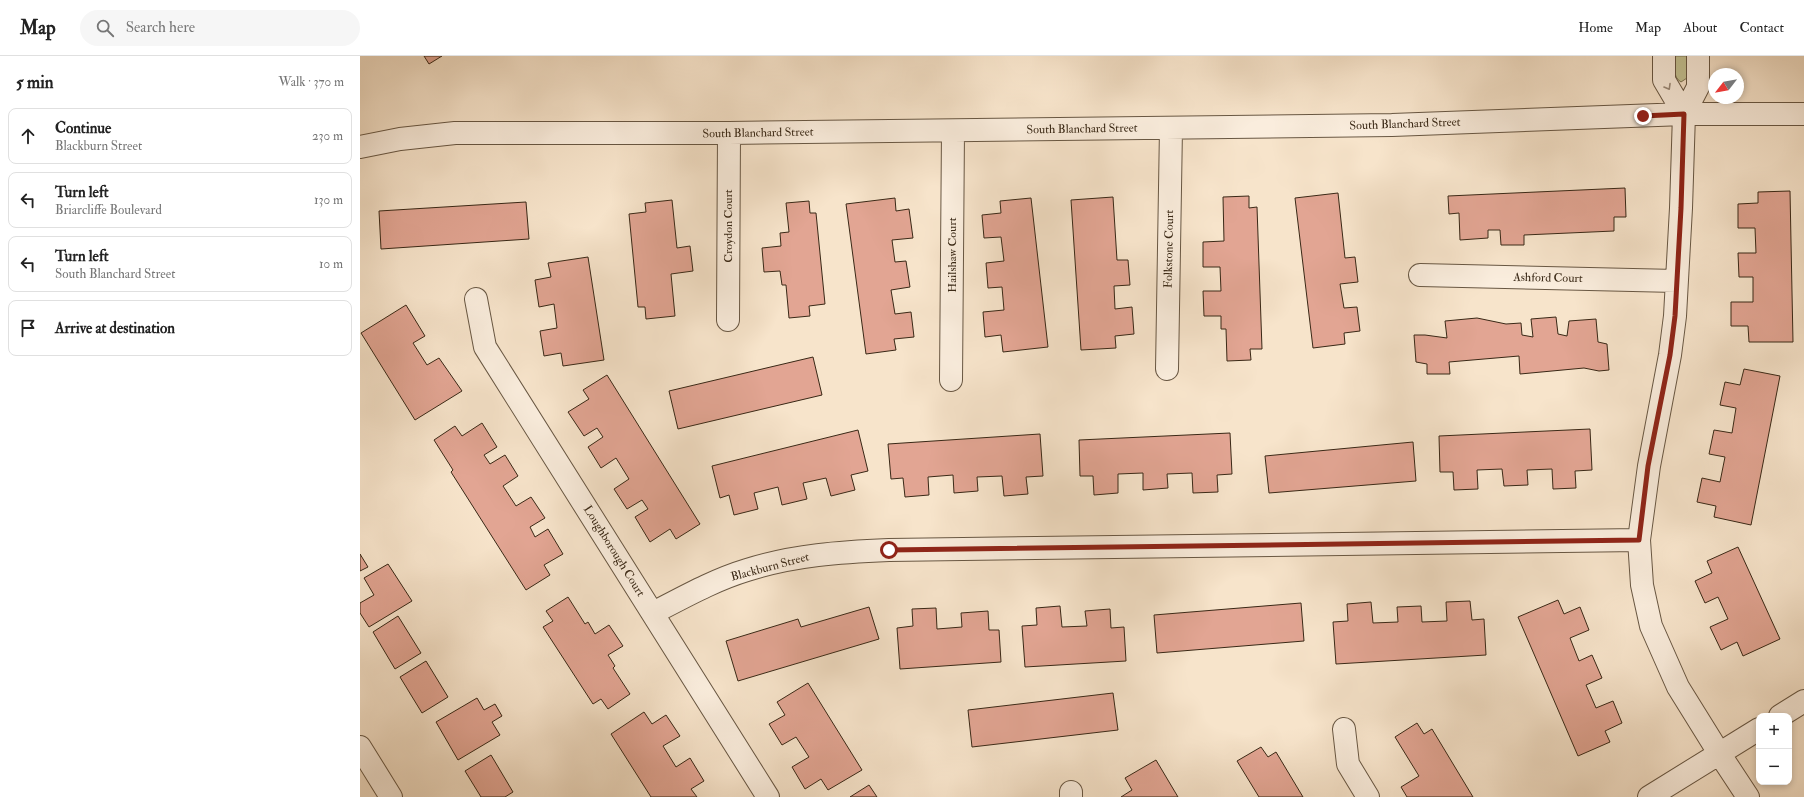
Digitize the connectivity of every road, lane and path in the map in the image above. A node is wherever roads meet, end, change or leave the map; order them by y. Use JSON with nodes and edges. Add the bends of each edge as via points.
{"nodes":[{"id":1,"x":1664,"y":56,"type":"edge"},
{"id":2,"x":1698,"y":56,"type":"edge"},
{"id":3,"x":1684,"y":114,"type":"junction"},
{"id":4,"x":1804,"y":114,"type":"edge"},
{"id":5,"x":1171,"y":128,"type":"junction"},
{"id":6,"x":953,"y":130,"type":"junction"},
{"id":7,"x":728,"y":133,"type":"junction"},
{"id":8,"x":360,"y":148,"type":"edge"},
{"id":9,"x":1420,"y":275,"type":"dead end"},
{"id":10,"x":1676,"y":281,"type":"junction"},
{"id":11,"x":476,"y":299,"type":"dead end"},
{"id":12,"x":728,"y":320,"type":"dead end"},
{"id":13,"x":1167,"y":369,"type":"dead end"},
{"id":14,"x":951,"y":380,"type":"dead end"},
{"id":15,"x":1639,"y":540,"type":"junction"},
{"id":16,"x":653,"y":613,"type":"junction"},
{"id":17,"x":1804,"y":701,"type":"edge"},
{"id":18,"x":1785,"y":713,"type":"edge"},
{"id":19,"x":1344,"y":729,"type":"dead end"},
{"id":20,"x":1756,"y":731,"type":"edge"},
{"id":21,"x":360,"y":747,"type":"edge"},
{"id":22,"x":1719,"y":753,"type":"junction"},
{"id":23,"x":391,"y":797,"type":"edge"},
{"id":24,"x":768,"y":797,"type":"edge"},
{"id":25,"x":1368,"y":797,"type":"edge"},
{"id":26,"x":1649,"y":797,"type":"edge"},
{"id":27,"x":1748,"y":797,"type":"edge"}],
"edges":[{"from":1,"to":3,"type":"street","one_way":true,"via":[[1664,80]]},
{"from":2,"to":3,"type":"street","via":[[1698,87]]},
{"from":3,"to":4,"type":"street","name":"South Blanchard Street"},
{"from":3,"to":5,"type":"street","name":"South Blanchard Street","via":[[1392,125]]},
{"from":3,"to":10,"type":"street"},
{"from":5,"to":6,"type":"street","name":"South Blanchard Street"},
{"from":5,"to":13,"type":"street","name":"Folkstone Court"},
{"from":6,"to":7,"type":"street","name":"South Blanchard Street"},
{"from":6,"to":14,"type":"street","name":"Hailshaw Court"},
{"from":7,"to":8,"type":"street","name":"South Blanchard Street","via":[[455,133],[400,139]]},
{"from":7,"to":12,"type":"street","name":"Croydon Court"},
{"from":9,"to":10,"type":"street","name":"Ashford Court"},
{"from":10,"to":15,"type":"street","via":[[1670,355],[1648,466]]},
{"from":11,"to":16,"type":"street","name":"Loughborough Court","via":[[486,347]]},
{"from":15,"to":16,"type":"street","name":"Blackburn Street","via":[[831,552],[792,558],[747,570],[710,584]]},
{"from":15,"to":22,"type":"street","via":[[1642,585],[1651,626],[1678,687]]},
{"from":16,"to":24,"type":"street","name":"Loughborough Court"},
{"from":17,"to":18,"type":"street"},
{"from":19,"to":25,"type":"street","via":[[1348,764]]},
{"from":20,"to":22,"type":"street"},
{"from":21,"to":23,"type":"street"},
{"from":22,"to":26,"type":"street"},
{"from":22,"to":27,"type":"street"}]}
